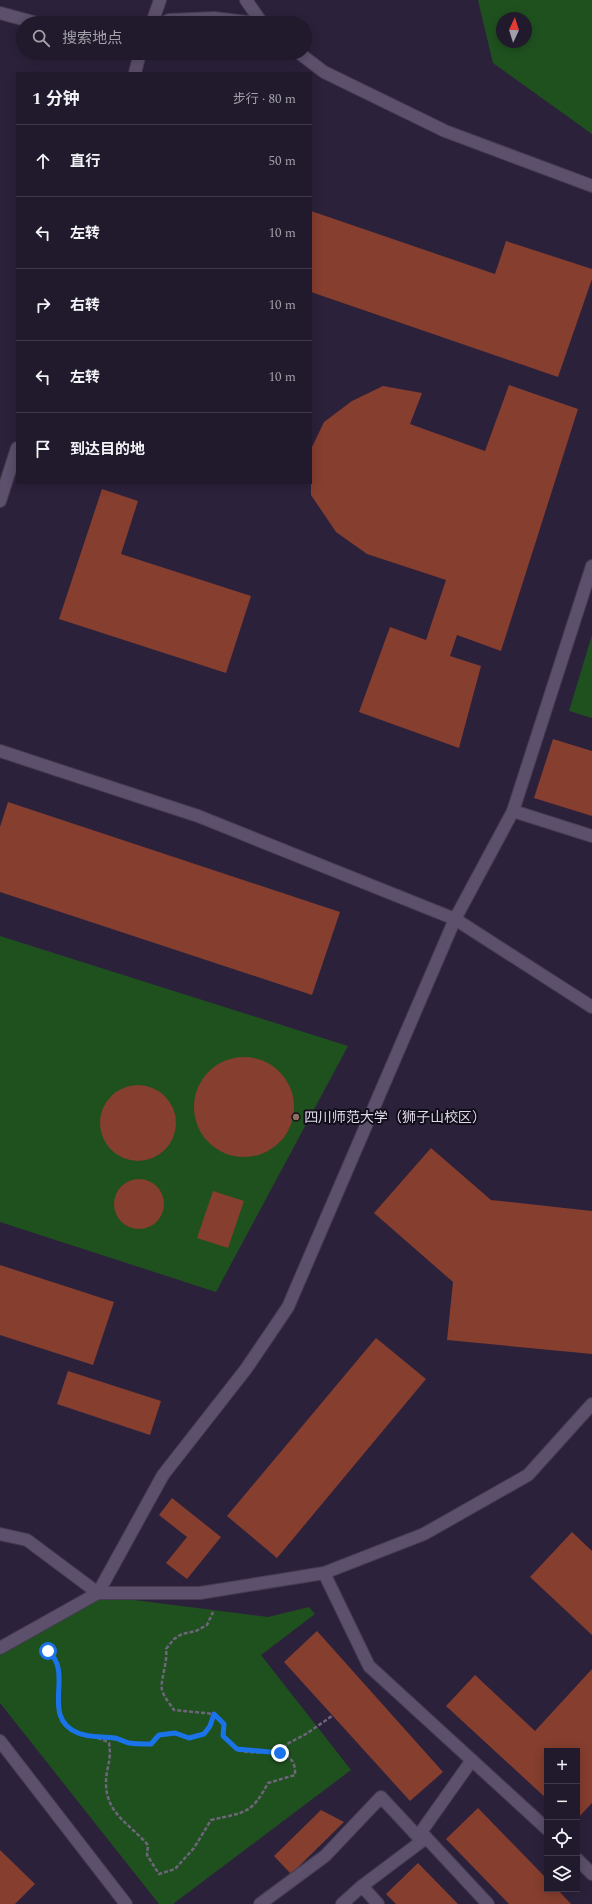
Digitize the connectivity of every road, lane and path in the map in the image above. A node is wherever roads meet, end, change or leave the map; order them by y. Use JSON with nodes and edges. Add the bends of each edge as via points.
{"nodes":[{"id":1,"x":160,"y":0,"type":"edge"},
{"id":2,"x":246,"y":0,"type":"edge"},
{"id":3,"x":0,"y":13,"type":"edge"},
{"id":4,"x":154,"y":16,"type":"edge"},
{"id":5,"x":257,"y":16,"type":"edge"},
{"id":6,"x":16,"y":17,"type":"edge"},
{"id":7,"x":138,"y":60,"type":"edge"},
{"id":8,"x":308,"y":60,"type":"edge"},
{"id":9,"x":135,"y":72,"type":"edge"},
{"id":10,"x":592,"y":186,"type":"edge"},
{"id":11,"x":16,"y":450,"type":"edge"},
{"id":12,"x":5,"y":467,"type":"edge"},
{"id":13,"x":0,"y":501,"type":"edge"},
{"id":14,"x":592,"y":566,"type":"edge"},
{"id":15,"x":0,"y":751,"type":"edge"},
{"id":16,"x":513,"y":811,"type":"junction"},
{"id":17,"x":592,"y":836,"type":"edge"},
{"id":18,"x":454,"y":919,"type":"junction"},
{"id":19,"x":592,"y":1007,"type":"edge"},
{"id":20,"x":592,"y":1404,"type":"edge"},
{"id":21,"x":0,"y":1534,"type":"edge"},
{"id":22,"x":324,"y":1573,"type":"junction"},
{"id":23,"x":98,"y":1593,"type":"junction"},
{"id":24,"x":214,"y":1610,"type":"dead end"},
{"id":25,"x":21,"y":1636,"type":"junction"},
{"id":26,"x":0,"y":1648,"type":"edge"},
{"id":27,"x":214,"y":1714,"type":"junction"},
{"id":28,"x":332,"y":1716,"type":"dead end"},
{"id":29,"x":100,"y":1737,"type":"junction"},
{"id":30,"x":0,"y":1741,"type":"edge"},
{"id":31,"x":280,"y":1753,"type":"junction"},
{"id":32,"x":472,"y":1760,"type":"junction"},
{"id":33,"x":544,"y":1826,"type":"edge"},
{"id":34,"x":422,"y":1837,"type":"junction"},
{"id":35,"x":580,"y":1862,"type":"edge"},
{"id":36,"x":592,"y":1874,"type":"edge"},
{"id":37,"x":362,"y":1886,"type":"junction"},
{"id":38,"x":126,"y":1904,"type":"edge"},
{"id":39,"x":260,"y":1904,"type":"edge"},
{"id":40,"x":342,"y":1904,"type":"edge"},
{"id":41,"x":378,"y":1904,"type":"edge"},
{"id":42,"x":488,"y":1904,"type":"edge"}],
"edges":[{"from":1,"to":4,"type":"lane"},
{"from":2,"to":5,"type":"lane"},
{"from":3,"to":6,"type":"lane"},
{"from":7,"to":9,"type":"lane"},
{"from":8,"to":10,"type":"lane","via":[[324,72],[445,131]]},
{"from":11,"to":12,"type":"lane"},
{"from":12,"to":13,"type":"lane"},
{"from":14,"to":16,"type":"lane"},
{"from":15,"to":18,"type":"lane","via":[[198,816]]},
{"from":16,"to":17,"type":"lane"},
{"from":16,"to":18,"type":"lane"},
{"from":18,"to":19,"type":"lane"},
{"from":18,"to":23,"type":"lane","via":[[288,1307],[246,1369],[163,1475]]},
{"from":20,"to":22,"type":"lane","via":[[528,1475],[424,1534]]},
{"from":21,"to":23,"type":"lane","via":[[27,1540]]},
{"from":22,"to":23,"type":"lane","via":[[200,1593]]},
{"from":22,"to":32,"type":"lane","via":[[369,1666]]},
{"from":23,"to":25,"type":"lane"},
{"from":24,"to":27,"type":"path","via":[[207,1625],[196,1632],[182,1634],[166,1649],[162,1690],[174,1710]]},
{"from":25,"to":26,"type":"lane"},
{"from":25,"to":29,"type":"path","via":[[52,1654],[59,1669],[59,1712],[64,1725],[78,1733]]},
{"from":27,"to":29,"type":"path","via":[[204,1734],[189,1738],[175,1733],[159,1735],[151,1744],[129,1743],[115,1738]]},
{"from":27,"to":31,"type":"path","via":[[224,1724],[223,1736],[237,1749]]},
{"from":28,"to":31,"type":"path","via":[[287,1744]]},
{"from":29,"to":31,"type":"path","via":[[109,1743],[111,1755],[106,1784],[109,1802],[117,1816],[148,1845],[147,1855],[159,1874],[174,1869],[194,1848],[211,1820],[250,1810],[268,1783],[295,1775],[296,1765],[292,1758]]},
{"from":30,"to":38,"type":"lane"},
{"from":32,"to":33,"type":"lane"},
{"from":32,"to":34,"type":"lane"},
{"from":34,"to":37,"type":"lane"},
{"from":34,"to":39,"type":"lane","via":[[381,1797],[325,1856]]},
{"from":34,"to":42,"type":"lane"},
{"from":35,"to":36,"type":"lane"},
{"from":37,"to":40,"type":"lane"},
{"from":37,"to":41,"type":"lane"}]}
